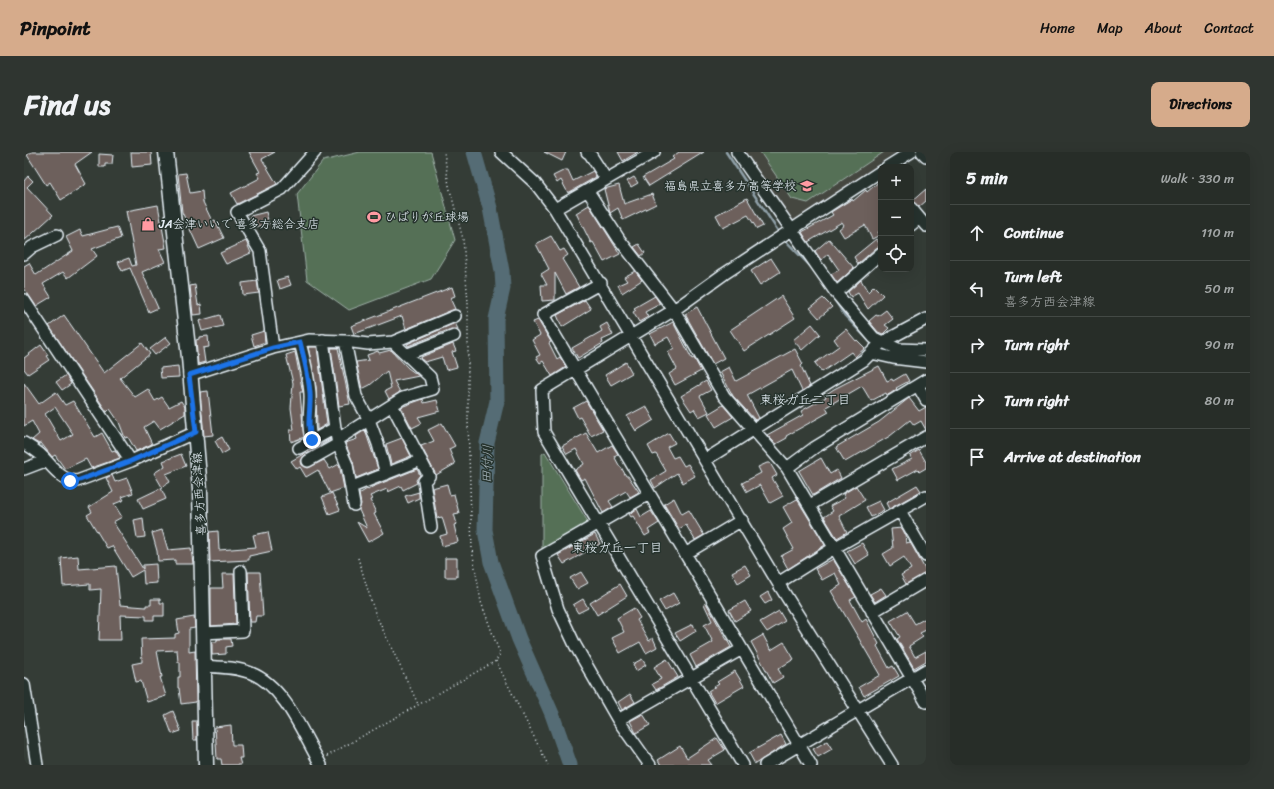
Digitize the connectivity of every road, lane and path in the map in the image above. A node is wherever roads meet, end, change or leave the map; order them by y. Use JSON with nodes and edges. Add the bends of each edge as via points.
{"nodes":[{"id":1,"x":166,"y":152,"type":"edge"},
{"id":2,"x":315,"y":152,"type":"edge"},
{"id":3,"x":444,"y":152,"type":"edge"},
{"id":4,"x":501,"y":152,"type":"edge"},
{"id":5,"x":587,"y":152,"type":"edge"},
{"id":6,"x":654,"y":152,"type":"edge"},
{"id":7,"x":737,"y":152,"type":"edge"},
{"id":8,"x":911,"y":152,"type":"edge"},
{"id":9,"x":922,"y":152,"type":"edge"},
{"id":10,"x":926,"y":156,"type":"edge"},
{"id":11,"x":893,"y":164,"type":"edge"},
{"id":12,"x":878,"y":174,"type":"edge"},
{"id":13,"x":606,"y":179,"type":"junction"},
{"id":14,"x":588,"y":191,"type":"junction"},
{"id":15,"x":556,"y":209,"type":"junction"},
{"id":16,"x":914,"y":214,"type":"edge"},
{"id":17,"x":919,"y":223,"type":"edge"},
{"id":18,"x":792,"y":229,"type":"junction"},
{"id":19,"x":57,"y":235,"type":"dead end"},
{"id":20,"x":24,"y":254,"type":"edge"},
{"id":21,"x":878,"y":256,"type":"edge"},
{"id":22,"x":601,"y":283,"type":"junction"},
{"id":23,"x":836,"y":293,"type":"junction"},
{"id":24,"x":24,"y":300,"type":"edge"},
{"id":25,"x":674,"y":310,"type":"junction"},
{"id":26,"x":455,"y":316,"type":"dead end"},
{"id":27,"x":926,"y":319,"type":"edge"},
{"id":28,"x":454,"y":336,"type":"dead end"},
{"id":29,"x":631,"y":336,"type":"junction"},
{"id":30,"x":323,"y":340,"type":"junction"},
{"id":31,"x":345,"y":341,"type":"junction"},
{"id":32,"x":300,"y":342,"type":"junction"},
{"id":33,"x":393,"y":342,"type":"junction"},
{"id":34,"x":881,"y":343,"type":"junction"},
{"id":35,"x":273,"y":348,"type":"junction"},
{"id":36,"x":926,"y":350,"type":"edge"},
{"id":37,"x":871,"y":353,"type":"junction"},
{"id":38,"x":408,"y":354,"type":"junction"},
{"id":39,"x":926,"y":362,"type":"edge"},
{"id":40,"x":574,"y":370,"type":"junction"},
{"id":41,"x":189,"y":375,"type":"junction"},
{"id":42,"x":922,"y":383,"type":"edge"},
{"id":43,"x":926,"y":400,"type":"edge"},
{"id":44,"x":392,"y":405,"type":"junction"},
{"id":45,"x":369,"y":420,"type":"junction"},
{"id":46,"x":752,"y":430,"type":"junction"},
{"id":47,"x":196,"y":432,"type":"junction"},
{"id":48,"x":336,"y":432,"type":"junction"},
{"id":49,"x":926,"y":437,"type":"edge"},
{"id":50,"x":312,"y":440,"type":"junction"},
{"id":51,"x":24,"y":443,"type":"edge"},
{"id":52,"x":298,"y":448,"type":"dead end"},
{"id":53,"x":421,"y":460,"type":"junction"},
{"id":54,"x":705,"y":460,"type":"junction"},
{"id":55,"x":45,"y":461,"type":"junction"},
{"id":56,"x":131,"y":461,"type":"junction"},
{"id":57,"x":308,"y":461,"type":"dead end"},
{"id":58,"x":787,"y":468,"type":"junction"},
{"id":59,"x":24,"y":469,"type":"edge"},
{"id":60,"x":386,"y":474,"type":"junction"},
{"id":61,"x":352,"y":486,"type":"junction"},
{"id":62,"x":649,"y":494,"type":"junction"},
{"id":63,"x":926,"y":496,"type":"edge"},
{"id":64,"x":354,"y":505,"type":"dead end"},
{"id":65,"x":810,"y":505,"type":"junction"},
{"id":66,"x":900,"y":511,"type":"junction"},
{"id":67,"x":742,"y":520,"type":"junction"},
{"id":68,"x":599,"y":523,"type":"junction"},
{"id":69,"x":431,"y":527,"type":"dead end"},
{"id":70,"x":834,"y":548,"type":"junction"},
{"id":71,"x":686,"y":554,"type":"junction"},
{"id":72,"x":926,"y":556,"type":"edge"},
{"id":73,"x":358,"y":558,"type":"dead end"},
{"id":74,"x":241,"y":571,"type":"dead end"},
{"id":75,"x":926,"y":580,"type":"edge"},
{"id":76,"x":778,"y":583,"type":"junction"},
{"id":77,"x":872,"y":612,"type":"junction"},
{"id":78,"x":203,"y":633,"type":"junction"},
{"id":79,"x":742,"y":649,"type":"junction"},
{"id":80,"x":496,"y":661,"type":"junction"},
{"id":81,"x":203,"y":666,"type":"junction"},
{"id":82,"x":926,"y":670,"type":"edge"},
{"id":83,"x":692,"y":678,"type":"junction"},
{"id":84,"x":912,"y":678,"type":"junction"},
{"id":85,"x":24,"y":684,"type":"edge"},
{"id":86,"x":926,"y":702,"type":"edge"},
{"id":87,"x":418,"y":704,"type":"junction"},
{"id":88,"x":856,"y":710,"type":"junction"},
{"id":89,"x":618,"y":720,"type":"junction"},
{"id":90,"x":799,"y":746,"type":"junction"},
{"id":91,"x":320,"y":763,"type":"edge"},
{"id":92,"x":36,"y":765,"type":"edge"},
{"id":93,"x":206,"y":765,"type":"edge"},
{"id":94,"x":548,"y":765,"type":"edge"},
{"id":95,"x":650,"y":765,"type":"edge"},
{"id":96,"x":743,"y":765,"type":"edge"},
{"id":97,"x":765,"y":765,"type":"edge"},
{"id":98,"x":811,"y":765,"type":"edge"},
{"id":99,"x":892,"y":765,"type":"edge"}],
"edges":[{"from":1,"to":41,"type":"main road","name":"喜多方西会津線"},
{"from":2,"to":35,"type":"street","via":[[282,189],[237,212],[260,251]]},
{"from":3,"to":80,"type":"path","via":[[462,239],[468,303],[472,550],[481,602],[500,654]]},
{"from":4,"to":15,"type":"street","via":[[535,183]]},
{"from":5,"to":13,"type":"street"},
{"from":6,"to":13,"type":"street"},
{"from":7,"to":18,"type":"street"},
{"from":8,"to":11,"type":"street"},
{"from":9,"to":10,"type":"street"},
{"from":12,"to":18,"type":"street"},
{"from":13,"to":14,"type":"street"},
{"from":14,"to":15,"type":"street"},
{"from":14,"to":25,"type":"street","via":[[619,239]]},
{"from":15,"to":22,"type":"street"},
{"from":16,"to":17,"type":"street"},
{"from":18,"to":23,"type":"street"},
{"from":18,"to":25,"type":"street"},
{"from":19,"to":20,"type":"street","via":[[32,247]]},
{"from":21,"to":23,"type":"street"},
{"from":22,"to":29,"type":"street"},
{"from":22,"to":40,"type":"street","via":[[544,315]]},
{"from":23,"to":34,"type":"street","via":[[863,327]]},
{"from":24,"to":56,"type":"street"},
{"from":25,"to":29,"type":"street"},
{"from":25,"to":46,"type":"street","via":[[724,396]]},
{"from":26,"to":33,"type":"street"},
{"from":27,"to":34,"type":"street"},
{"from":28,"to":38,"type":"street"},
{"from":29,"to":40,"type":"street"},
{"from":29,"to":54,"type":"street"},
{"from":30,"to":31,"type":"street"},
{"from":30,"to":32,"type":"street"},
{"from":30,"to":48,"type":"street"},
{"from":31,"to":33,"type":"street","via":[[368,344]]},
{"from":31,"to":45,"type":"street","via":[[356,396]]},
{"from":32,"to":35,"type":"street"},
{"from":32,"to":50,"type":"street","via":[[309,377],[309,433]]},
{"from":33,"to":38,"type":"street"},
{"from":34,"to":36,"type":"street","via":[[898,349]]},
{"from":34,"to":37,"type":"street"},
{"from":35,"to":41,"type":"street"},
{"from":37,"to":39,"type":"street"},
{"from":37,"to":46,"type":"street","via":[[864,360]]},
{"from":38,"to":44,"type":"street","via":[[430,377],[433,389],[403,398]]},
{"from":40,"to":62,"type":"street"},
{"from":40,"to":68,"type":"street","via":[[542,390],[544,432]]},
{"from":41,"to":47,"type":"main road","name":"喜多方西会津線"},
{"from":42,"to":43,"type":"street"},
{"from":42,"to":58,"type":"street","via":[[814,448]]},
{"from":44,"to":45,"type":"street"},
{"from":44,"to":53,"type":"street"},
{"from":45,"to":48,"type":"street"},
{"from":45,"to":60,"type":"street"},
{"from":46,"to":54,"type":"street"},
{"from":46,"to":58,"type":"street"},
{"from":47,"to":56,"type":"street"},
{"from":47,"to":78,"type":"main road","name":"喜多方西会津線"},
{"from":48,"to":50,"type":"street"},
{"from":48,"to":57,"type":"street"},
{"from":48,"to":61,"type":"street"},
{"from":49,"to":65,"type":"street"},
{"from":50,"to":52,"type":"street"},
{"from":51,"to":55,"type":"street","via":[[41,454]]},
{"from":53,"to":60,"type":"street"},
{"from":53,"to":69,"type":"street","via":[[429,476],[424,481]]},
{"from":54,"to":67,"type":"street"},
{"from":55,"to":56,"type":"street","via":[[70,481],[77,481]]},
{"from":55,"to":59,"type":"street"},
{"from":58,"to":65,"type":"street"},
{"from":60,"to":61,"type":"street"},
{"from":61,"to":64,"type":"street"},
{"from":62,"to":68,"type":"street"},
{"from":62,"to":71,"type":"street"},
{"from":63,"to":66,"type":"street"},
{"from":65,"to":70,"type":"street"},
{"from":66,"to":70,"type":"street"},
{"from":66,"to":72,"type":"street"},
{"from":67,"to":71,"type":"street"},
{"from":67,"to":76,"type":"street"},
{"from":68,"to":83,"type":"street"},
{"from":68,"to":89,"type":"street","via":[[542,556],[558,608],[569,633]]},
{"from":70,"to":76,"type":"street"},
{"from":70,"to":77,"type":"street"},
{"from":71,"to":79,"type":"street"},
{"from":73,"to":87,"type":"path","via":[[375,613]]},
{"from":74,"to":78,"type":"street","via":[[243,631]]},
{"from":75,"to":77,"type":"street"},
{"from":76,"to":88,"type":"street"},
{"from":77,"to":84,"type":"street"},
{"from":78,"to":81,"type":"main road","name":"喜多方西会津線"},
{"from":79,"to":83,"type":"street"},
{"from":79,"to":90,"type":"street"},
{"from":80,"to":87,"type":"path"},
{"from":80,"to":94,"type":"path"},
{"from":81,"to":91,"type":"street","via":[[230,667],[252,673],[266,682],[287,704]]},
{"from":81,"to":93,"type":"main road","name":"喜多方西会津線"},
{"from":82,"to":84,"type":"street"},
{"from":83,"to":89,"type":"street"},
{"from":83,"to":96,"type":"street"},
{"from":84,"to":86,"type":"street"},
{"from":84,"to":88,"type":"street"},
{"from":85,"to":92,"type":"street"},
{"from":87,"to":91,"type":"path"},
{"from":88,"to":90,"type":"street"},
{"from":88,"to":99,"type":"street"},
{"from":89,"to":95,"type":"street"},
{"from":90,"to":97,"type":"street"},
{"from":90,"to":98,"type":"street"}]}
